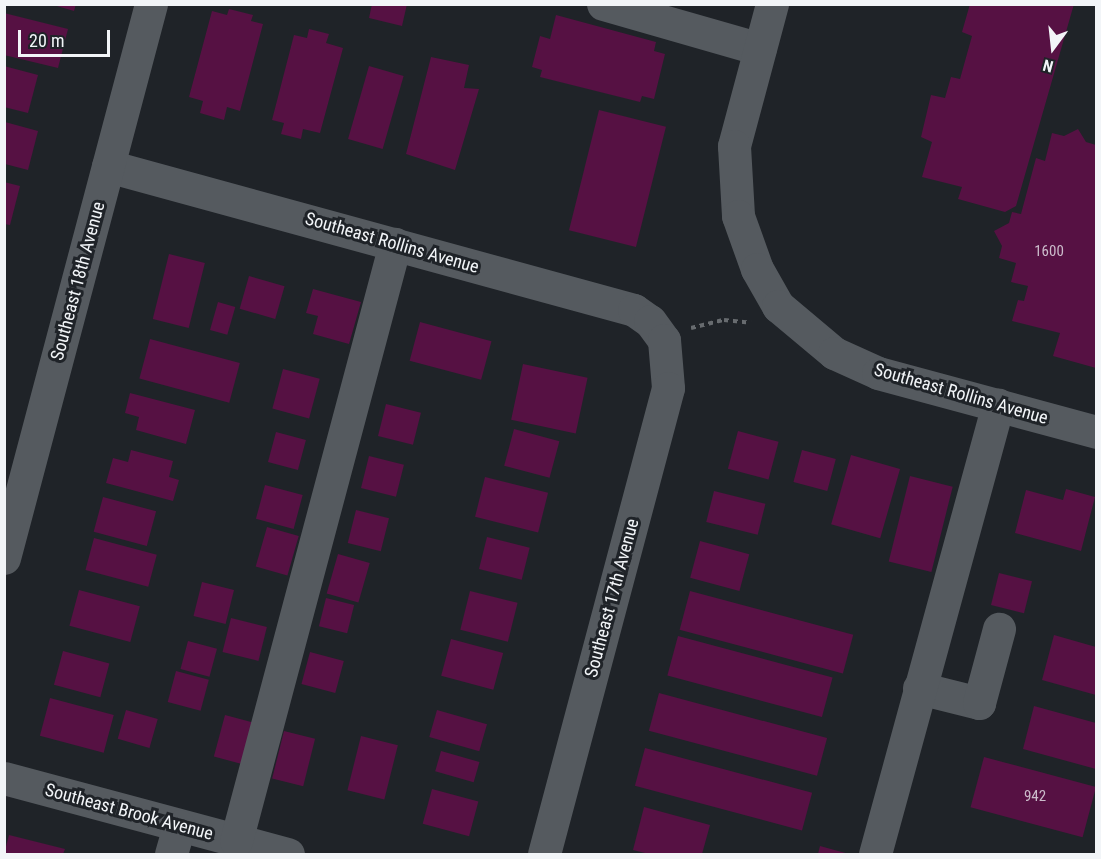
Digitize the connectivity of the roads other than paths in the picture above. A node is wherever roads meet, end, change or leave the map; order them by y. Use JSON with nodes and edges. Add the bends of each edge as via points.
{"nodes":[{"id":1,"x":152,"y":4,"type":"edge"},
{"id":2,"x":603,"y":4,"type":"edge"},
{"id":3,"x":772,"y":4,"type":"edge"},
{"id":4,"x":760,"y":49,"type":"junction"},
{"id":5,"x":108,"y":166,"type":"junction"},
{"id":6,"x":395,"y":244,"type":"junction"},
{"id":7,"x":664,"y":340,"type":"joint"},
{"id":8,"x":998,"y":405,"type":"junction"},
{"id":9,"x":1096,"y":432,"type":"edge"},
{"id":10,"x":13,"y":485,"type":"edge"},
{"id":11,"x":4,"y":558,"type":"edge"},
{"id":12,"x":999,"y":629,"type":"dead end"},
{"id":13,"x":919,"y":688,"type":"junction"},
{"id":14,"x":4,"y":778,"type":"edge"},
{"id":15,"x":175,"y":840,"type":"edge"},
{"id":16,"x":236,"y":841,"type":"junction"},
{"id":17,"x":288,"y":855,"type":"edge"},
{"id":18,"x":544,"y":855,"type":"edge"},
{"id":19,"x":875,"y":855,"type":"edge"}],
"edges":[{"from":1,"to":5,"type":"street","name":"Southeast 18th Avenue"},
{"from":2,"to":4,"type":"street"},
{"from":3,"to":4,"type":"street"},
{"from":4,"to":8,"type":"street","name":"Southeast Rollins Avenue","via":[[734,146],[738,216],[757,269],[778,306],[834,353],[878,373]]},
{"from":5,"to":6,"type":"street","name":"Southeast Rollins Avenue"},
{"from":5,"to":10,"type":"street","name":"Southeast 18th Avenue"},
{"from":6,"to":7,"type":"street","name":"Southeast Rollins Avenue","via":[[634,310],[650,321]]},
{"from":6,"to":16,"type":"street"},
{"from":7,"to":18,"type":"street","name":"Southeast 17th Avenue","via":[[668,388]]},
{"from":8,"to":9,"type":"street","name":"Southeast Rollins Avenue"},
{"from":8,"to":13,"type":"street"},
{"from":10,"to":11,"type":"street","name":"Southeast 18th Avenue"},
{"from":12,"to":13,"type":"street","via":[[979,703]]},
{"from":13,"to":19,"type":"street"},
{"from":14,"to":15,"type":"street","name":"Southeast Brook Avenue"},
{"from":15,"to":16,"type":"street","name":"Southeast Brook Avenue"},
{"from":16,"to":17,"type":"street","name":"Southeast Brook Avenue"}]}
